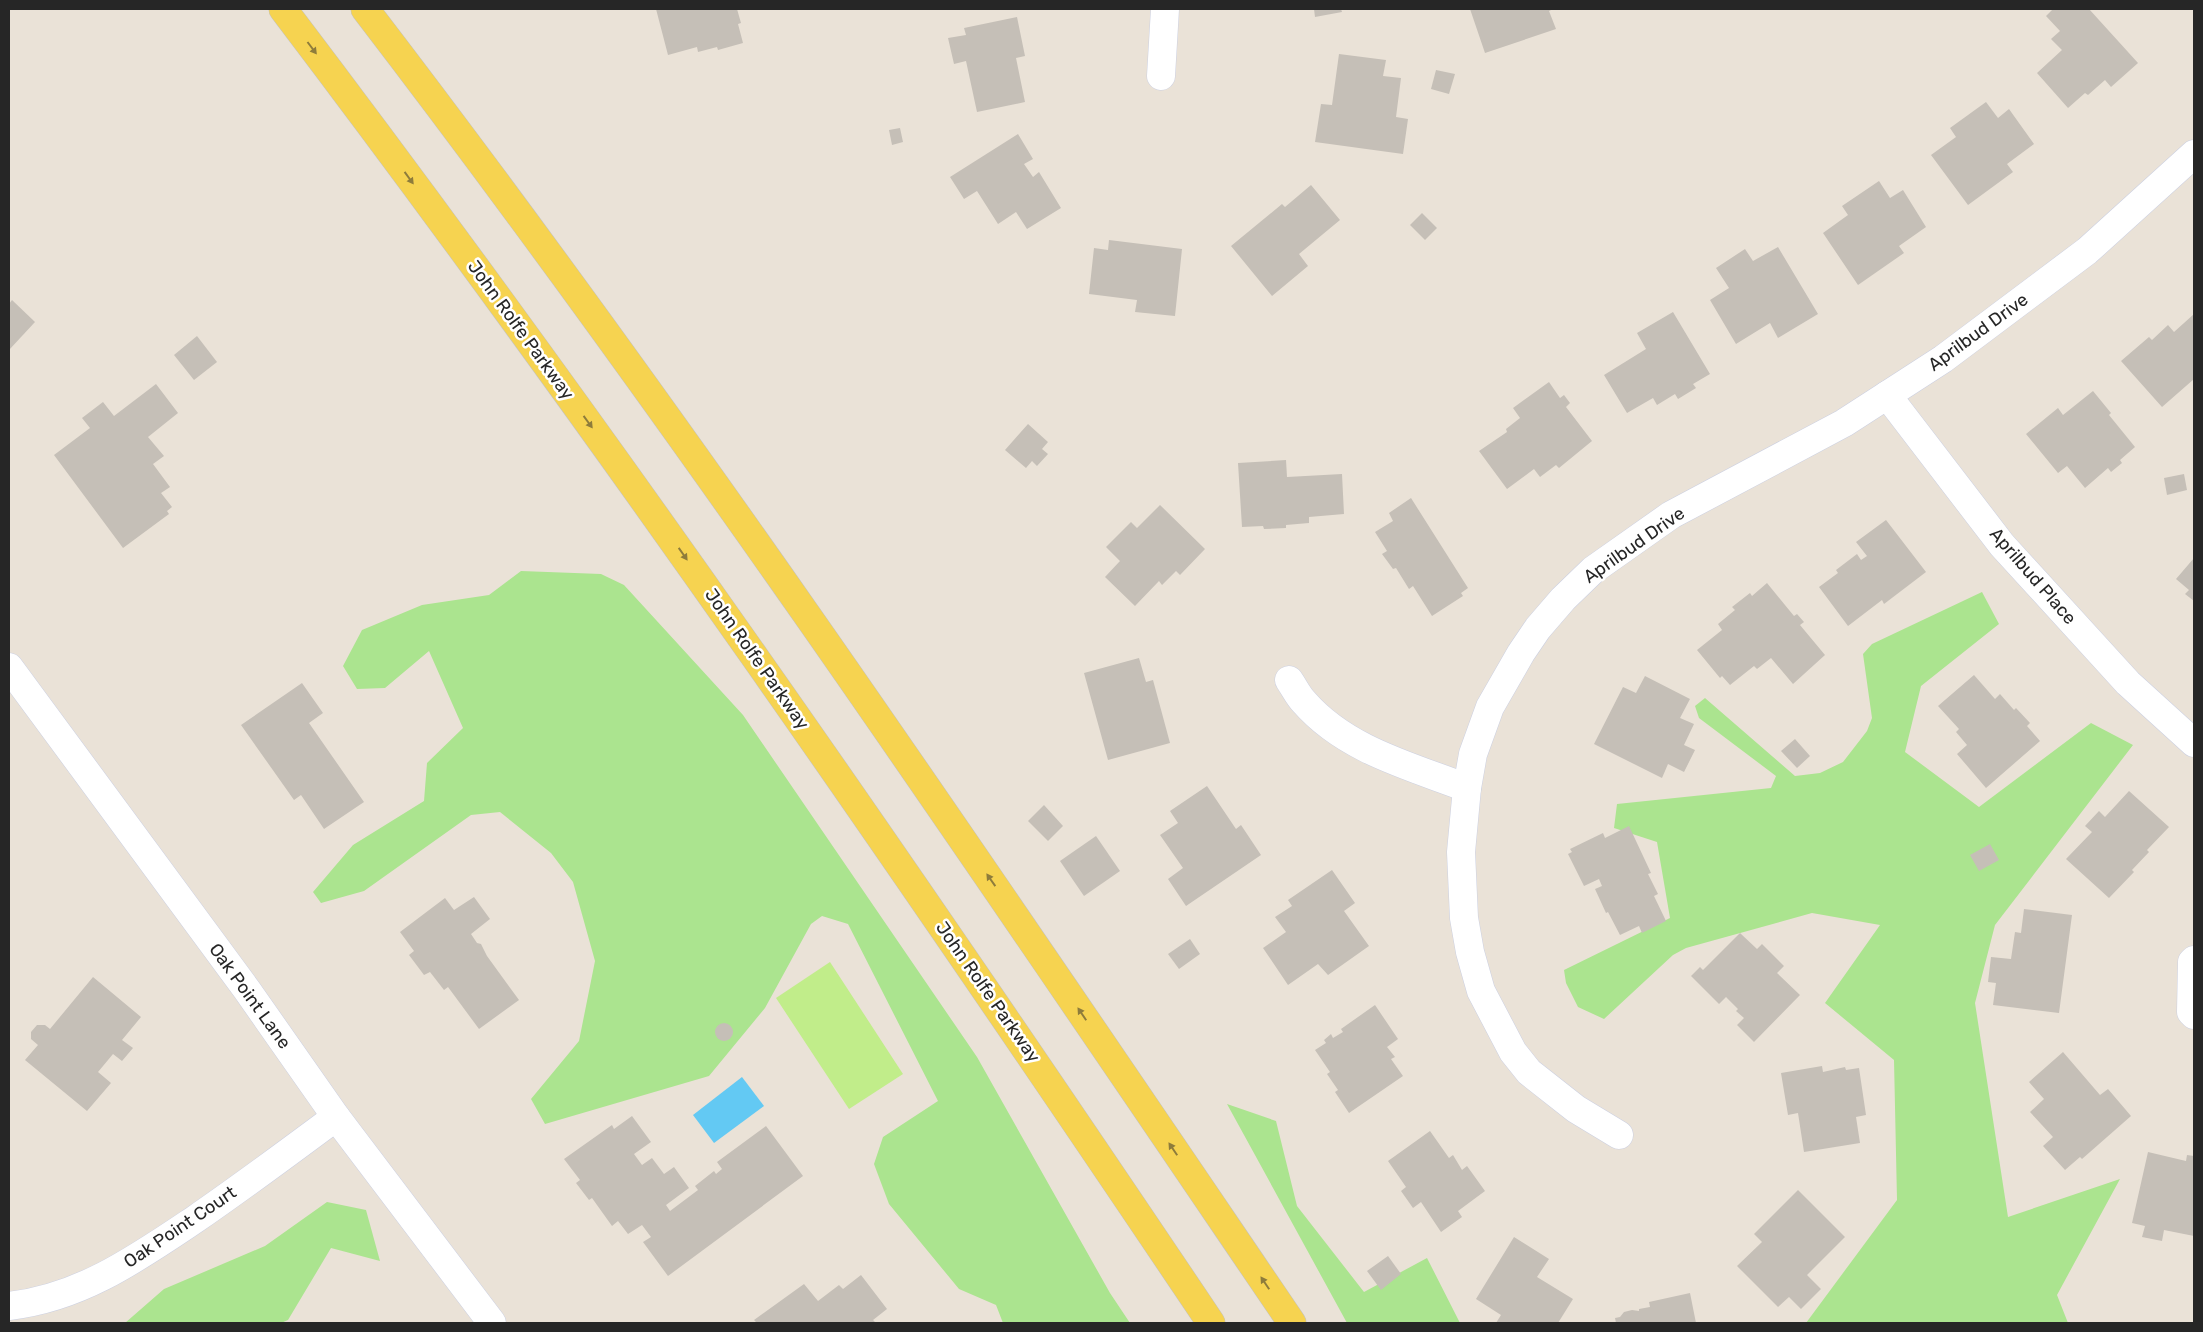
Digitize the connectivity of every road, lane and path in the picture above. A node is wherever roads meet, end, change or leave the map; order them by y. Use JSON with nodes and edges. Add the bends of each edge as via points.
{"nodes":[{"id":1,"x":282,"y":9,"type":"edge"},
{"id":2,"x":365,"y":9,"type":"edge"},
{"id":3,"x":1165,"y":9,"type":"edge"},
{"id":4,"x":1161,"y":76,"type":"dead end"},
{"id":5,"x":2194,"y":154,"type":"edge"},
{"id":6,"x":1887,"y":395,"type":"junction"},
{"id":7,"x":9,"y":667,"type":"edge"},
{"id":8,"x":1289,"y":680,"type":"dead end"},
{"id":9,"x":2194,"y":743,"type":"edge"},
{"id":10,"x":1466,"y":788,"type":"junction"},
{"id":11,"x":2194,"y":960,"type":"edge"},
{"id":12,"x":2194,"y":1015,"type":"edge"},
{"id":13,"x":336,"y":1117,"type":"junction"},
{"id":14,"x":1620,"y":1135,"type":"dead end"},
{"id":15,"x":9,"y":1306,"type":"edge"},
{"id":16,"x":492,"y":1323,"type":"edge"},
{"id":17,"x":1212,"y":1323,"type":"edge"},
{"id":18,"x":1292,"y":1323,"type":"edge"}],
"edges":[{"from":1,"to":17,"type":"main road","name":"John Rolfe Parkway","one_way":true,"via":[[674,541],[1002,1012]]},
{"from":18,"to":2,"type":"main road","one_way":true,"via":[[788,587],[585,305]]},
{"from":3,"to":4,"type":"street"},
{"from":5,"to":6,"type":"street","name":"Aprilbud Drive","via":[[2087,251],[1943,360]]},
{"from":6,"to":9,"type":"street","name":"Aprilbud Place","via":[[2002,545],[2128,683]]},
{"from":6,"to":10,"type":"street","name":"Aprilbud Drive","via":[[1844,423],[1671,516],[1593,570],[1563,598],[1521,653],[1490,707],[1473,754]]},
{"from":7,"to":13,"type":"street","name":"Oak Point Lane","via":[[247,990]]},
{"from":8,"to":10,"type":"street","via":[[1304,702],[1363,748]]},
{"from":10,"to":14,"type":"street","name":"Aprilbud Drive","via":[[1461,852],[1464,918],[1482,991],[1513,1052],[1529,1072],[1576,1109]]},
{"from":11,"to":12,"type":"street","via":[[2191,1012]]},
{"from":13,"to":15,"type":"street","name":"Oak Point Court","via":[[133,1261],[82,1287]]},
{"from":13,"to":16,"type":"street","name":"Oak Point Lane"}]}
